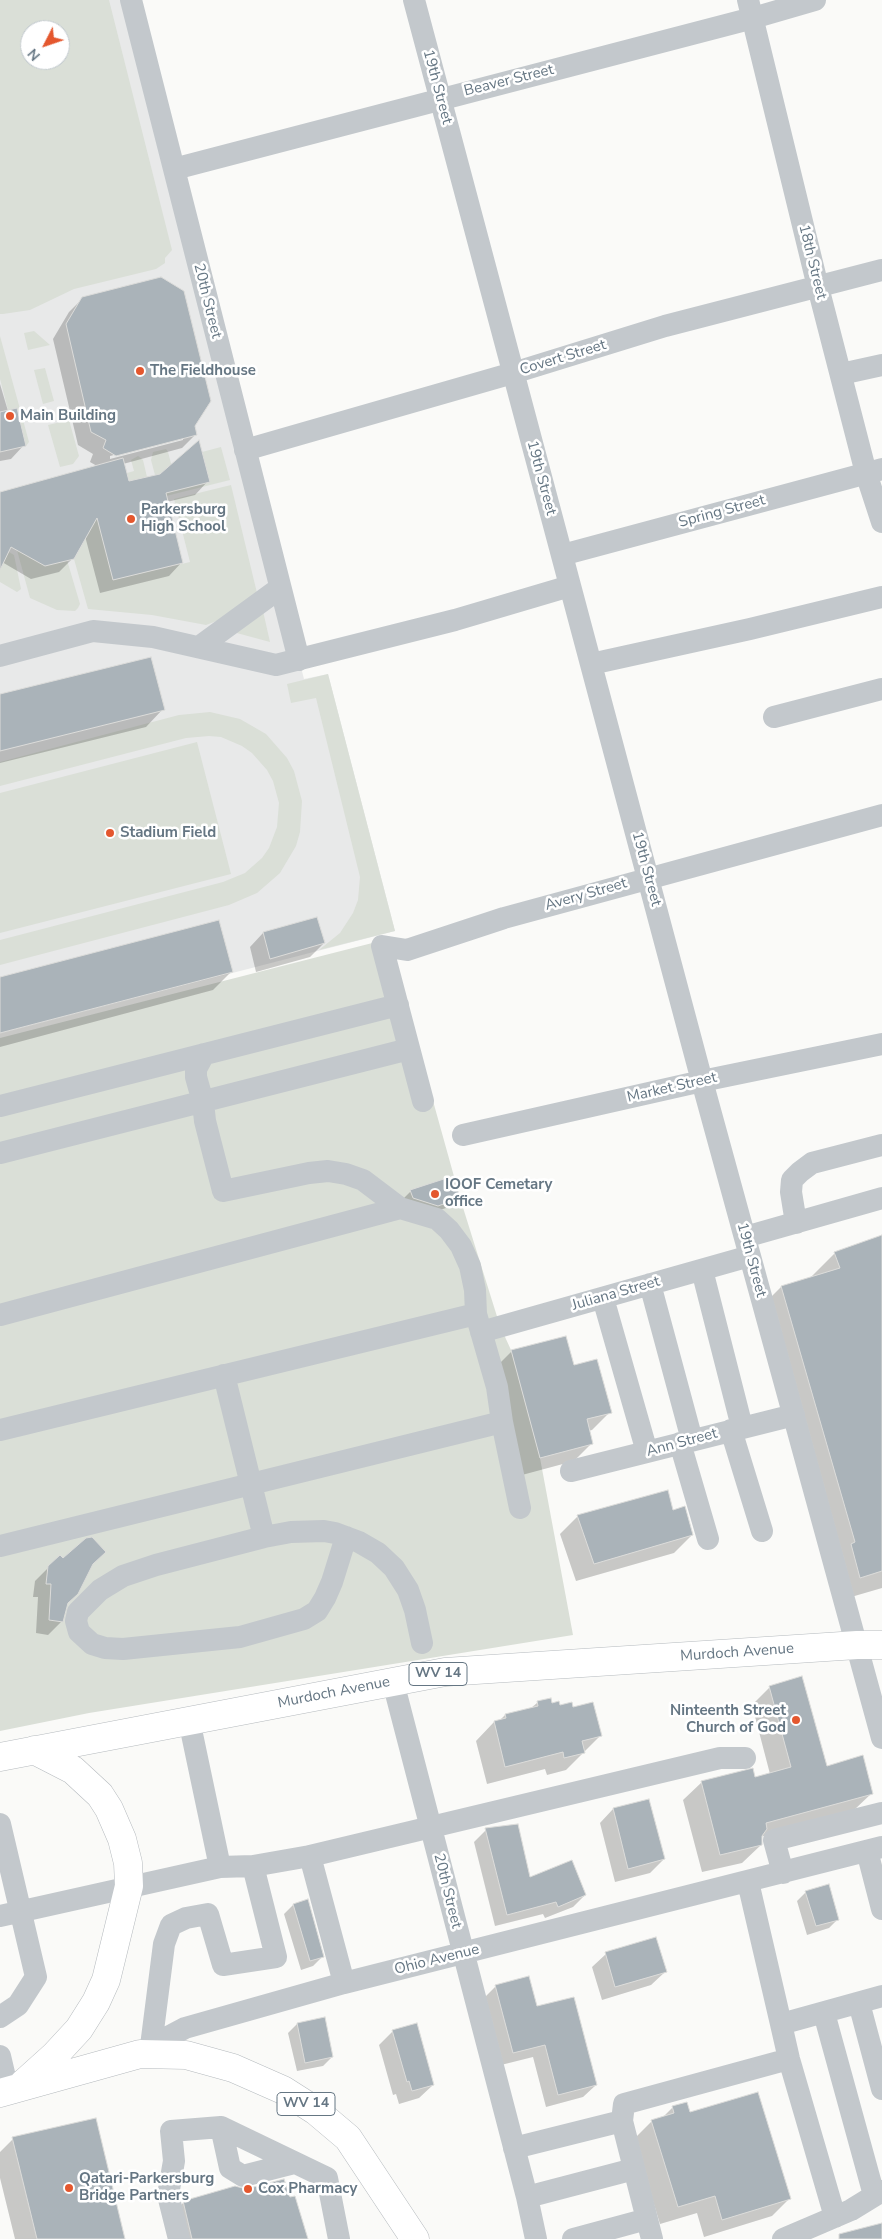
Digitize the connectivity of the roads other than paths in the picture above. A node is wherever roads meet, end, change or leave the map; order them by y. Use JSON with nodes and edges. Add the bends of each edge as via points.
{"nodes":[{"id":1,"x":131,"y":0,"type":"edge"},
{"id":2,"x":414,"y":0,"type":"edge"},
{"id":3,"x":815,"y":0,"type":"edge"},
{"id":4,"x":750,"y":9,"type":"edge"},
{"id":5,"x":440,"y":99,"type":"junction"},
{"id":6,"x":174,"y":169,"type":"junction"},
{"id":7,"x":882,"y":270,"type":"edge"},
{"id":8,"x":818,"y":287,"type":"junction"},
{"id":9,"x":882,"y":365,"type":"edge"},
{"id":10,"x":514,"y":373,"type":"junction"},
{"id":11,"x":841,"y":374,"type":"junction"},
{"id":12,"x":245,"y":450,"type":"junction"},
{"id":13,"x":874,"y":471,"type":"edge"},
{"id":14,"x":882,"y":522,"type":"edge"},
{"id":15,"x":562,"y":555,"type":"junction"},
{"id":16,"x":570,"y":586,"type":"junction"},
{"id":17,"x":280,"y":588,"type":"junction"},
{"id":18,"x":882,"y":597,"type":"edge"},
{"id":19,"x":199,"y":647,"type":"junction"},
{"id":20,"x":0,"y":656,"type":"edge"},
{"id":21,"x":299,"y":660,"type":"junction"},
{"id":22,"x":591,"y":664,"type":"junction"},
{"id":23,"x":882,"y":689,"type":"edge"},
{"id":24,"x":774,"y":717,"type":"dead end"},
{"id":25,"x":882,"y":815,"type":"edge"},
{"id":26,"x":648,"y":878,"type":"junction"},
{"id":27,"x":398,"y":1005,"type":"junction"},
{"id":28,"x":882,"y":1044,"type":"edge"},
{"id":29,"x":409,"y":1050,"type":"junction"},
{"id":30,"x":204,"y":1054,"type":"junction"},
{"id":31,"x":702,"y":1081,"type":"junction"},
{"id":32,"x":203,"y":1102,"type":"junction"},
{"id":33,"x":423,"y":1102,"type":"dead end"},
{"id":34,"x":0,"y":1106,"type":"edge"},
{"id":35,"x":463,"y":1135,"type":"dead end"},
{"id":36,"x":882,"y":1144,"type":"edge"},
{"id":37,"x":0,"y":1153,"type":"edge"},
{"id":38,"x":882,"y":1198,"type":"edge"},
{"id":39,"x":400,"y":1208,"type":"junction"},
{"id":40,"x":796,"y":1223,"type":"junction"},
{"id":41,"x":748,"y":1247,"type":"junction"},
{"id":42,"x":702,"y":1270,"type":"junction"},
{"id":43,"x":650,"y":1284,"type":"junction"},
{"id":44,"x":603,"y":1298,"type":"junction"},
{"id":45,"x":0,"y":1315,"type":"edge"},
{"id":46,"x":479,"y":1323,"type":"junction"},
{"id":47,"x":224,"y":1376,"type":"junction"},
{"id":48,"x":794,"y":1415,"type":"junction"},
{"id":49,"x":502,"y":1422,"type":"junction"},
{"id":50,"x":737,"y":1429,"type":"junction"},
{"id":51,"x":0,"y":1430,"type":"edge"},
{"id":52,"x":686,"y":1441,"type":"junction"},
{"id":53,"x":647,"y":1452,"type":"junction"},
{"id":54,"x":571,"y":1471,"type":"dead end"},
{"id":55,"x":250,"y":1484,"type":"junction"},
{"id":56,"x":520,"y":1508,"type":"dead end"},
{"id":57,"x":762,"y":1531,"type":"dead end"},
{"id":58,"x":264,"y":1537,"type":"junction"},
{"id":59,"x":346,"y":1537,"type":"junction"},
{"id":60,"x":708,"y":1539,"type":"dead end"},
{"id":61,"x":1,"y":1541,"type":"edge"},
{"id":62,"x":422,"y":1644,"type":"dead end"},
{"id":63,"x":869,"y":1645,"type":"edge"},
{"id":64,"x":393,"y":1682,"type":"junction"},
{"id":65,"x":189,"y":1720,"type":"junction"},
{"id":66,"x":882,"y":1738,"type":"edge"},
{"id":67,"x":34,"y":1750,"type":"junction"},
{"id":68,"x":0,"y":1757,"type":"edge"},
{"id":69,"x":745,"y":1758,"type":"dead end"},
{"id":70,"x":882,"y":1813,"type":"edge"},
{"id":71,"x":0,"y":1824,"type":"edge"},
{"id":72,"x":431,"y":1828,"type":"junction"},
{"id":73,"x":874,"y":1849,"type":"edge"},
{"id":74,"x":310,"y":1856,"type":"junction"},
{"id":75,"x":253,"y":1866,"type":"junction"},
{"id":76,"x":220,"y":1867,"type":"junction"},
{"id":77,"x":783,"y":1873,"type":"junction"},
{"id":78,"x":748,"y":1882,"type":"junction"},
{"id":79,"x":129,"y":1886,"type":"junction"},
{"id":80,"x":882,"y":1909,"type":"edge"},
{"id":81,"x":10,"y":1914,"type":"edge"},
{"id":82,"x":462,"y":1953,"type":"junction"},
{"id":83,"x":344,"y":1983,"type":"junction"},
{"id":84,"x":882,"y":1996,"type":"edge"},
{"id":85,"x":859,"y":2003,"type":"junction"},
{"id":86,"x":824,"y":2013,"type":"junction"},
{"id":87,"x":0,"y":2017,"type":"edge"},
{"id":88,"x":782,"y":2024,"type":"junction"},
{"id":89,"x":146,"y":2050,"type":"junction"},
{"id":90,"x":0,"y":2056,"type":"edge"},
{"id":91,"x":789,"y":2059,"type":"junction"},
{"id":92,"x":882,"y":2089,"type":"edge"},
{"id":93,"x":9,"y":2090,"type":"edge"},
{"id":94,"x":622,"y":2121,"type":"junction"},
{"id":95,"x":221,"y":2127,"type":"junction"},
{"id":96,"x":514,"y":2148,"type":"junction"},
{"id":97,"x":294,"y":2163,"type":"junction"},
{"id":98,"x":634,"y":2169,"type":"junction"},
{"id":99,"x":878,"y":2193,"type":"edge"},
{"id":100,"x":527,"y":2196,"type":"junction"},
{"id":101,"x":835,"y":2217,"type":"junction"},
{"id":102,"x":649,"y":2229,"type":"edge"},
{"id":103,"x":179,"y":2239,"type":"edge"},
{"id":104,"x":339,"y":2239,"type":"edge"},
{"id":105,"x":415,"y":2239,"type":"edge"},
{"id":106,"x":536,"y":2239,"type":"edge"},
{"id":107,"x":573,"y":2239,"type":"edge"},
{"id":108,"x":783,"y":2239,"type":"edge"}],
"edges":[{"from":1,"to":6,"type":"street","name":"20th Street"},
{"from":2,"to":5,"type":"street","name":"19th Street"},
{"from":3,"to":4,"type":"street","name":"Beaver Street"},
{"from":4,"to":5,"type":"street","name":"Beaver Street"},
{"from":4,"to":8,"type":"street","name":"18th Street"},
{"from":5,"to":6,"type":"street","name":"Beaver Street"},
{"from":5,"to":10,"type":"street","name":"19th Street"},
{"from":6,"to":12,"type":"street","name":"20th Street"},
{"from":7,"to":8,"type":"street","name":"Covert Street"},
{"from":8,"to":10,"type":"street","name":"Covert Street","via":[[665,326]]},
{"from":8,"to":11,"type":"street","name":"18th Street"},
{"from":9,"to":11,"type":"street"},
{"from":10,"to":12,"type":"street","name":"Covert Street"},
{"from":10,"to":15,"type":"street","name":"19th Street"},
{"from":11,"to":13,"type":"street","name":"18th Street"},
{"from":12,"to":17,"type":"street","name":"20th Street"},
{"from":13,"to":14,"type":"street","name":"18th Street"},
{"from":13,"to":15,"type":"street","name":"Spring Street"},
{"from":15,"to":16,"type":"street","name":"19th Street"},
{"from":16,"to":21,"type":"street","via":[[455,620]]},
{"from":16,"to":22,"type":"street","name":"19th Street"},
{"from":17,"to":19,"type":"street"},
{"from":17,"to":21,"type":"street","name":"20th Street"},
{"from":18,"to":22,"type":"street"},
{"from":19,"to":20,"type":"street","via":[[153,637],[93,631]]},
{"from":19,"to":21,"type":"street","via":[[276,665]]},
{"from":22,"to":26,"type":"street","name":"19th Street"},
{"from":23,"to":24,"type":"street"},
{"from":25,"to":26,"type":"street","name":"Avery Street"},
{"from":26,"to":27,"type":"street","name":"Avery Street","via":[[504,918],[407,950],[382,946]]},
{"from":26,"to":31,"type":"street","name":"19th Street"},
{"from":27,"to":29,"type":"street"},
{"from":27,"to":30,"type":"street"},
{"from":28,"to":31,"type":"street","name":"Market Street"},
{"from":29,"to":32,"type":"street"},
{"from":29,"to":33,"type":"street"},
{"from":30,"to":32,"type":"street","via":[[196,1069]]},
{"from":30,"to":34,"type":"street"},
{"from":31,"to":35,"type":"street","name":"Market Street"},
{"from":31,"to":41,"type":"street","name":"19th Street"},
{"from":32,"to":37,"type":"street"},
{"from":32,"to":39,"type":"street","via":[[204,1121],[223,1191],[328,1171],[363,1180]]},
{"from":36,"to":40,"type":"street","via":[[812,1163],[800,1172],[792,1180],[791,1192]]},
{"from":38,"to":40,"type":"street","name":"Juliana Street"},
{"from":39,"to":45,"type":"street"},
{"from":39,"to":46,"type":"street","via":[[437,1219],[461,1246],[470,1266]]},
{"from":40,"to":41,"type":"street","name":"Juliana Street"},
{"from":41,"to":42,"type":"street","name":"Juliana Street"},
{"from":41,"to":48,"type":"street","name":"19th Street"},
{"from":42,"to":43,"type":"street","name":"Juliana Street"},
{"from":42,"to":50,"type":"street"},
{"from":43,"to":44,"type":"street","name":"Juliana Street"},
{"from":43,"to":52,"type":"street"},
{"from":44,"to":46,"type":"street","name":"Juliana Street"},
{"from":44,"to":53,"type":"street"},
{"from":46,"to":47,"type":"street","name":"Juliana Street"},
{"from":46,"to":49,"type":"street","via":[[497,1388]]},
{"from":47,"to":51,"type":"street","name":"Juliana Street"},
{"from":47,"to":55,"type":"street"},
{"from":48,"to":50,"type":"street","name":"Ann Street"},
{"from":48,"to":63,"type":"street","name":"19th Street"},
{"from":49,"to":55,"type":"street"},
{"from":49,"to":56,"type":"street"},
{"from":50,"to":52,"type":"street","name":"Ann Street"},
{"from":50,"to":57,"type":"street"},
{"from":52,"to":53,"type":"street","name":"Ann Street"},
{"from":52,"to":60,"type":"street"},
{"from":53,"to":54,"type":"street","name":"Ann Street"},
{"from":55,"to":58,"type":"street"},
{"from":55,"to":61,"type":"street"},
{"from":58,"to":59,"type":"street","via":[[324,1531]]},
{"from":58,"to":59,"type":"street","via":[[122,1576],[100,1590],[78,1612],[78,1632],[92,1644],[123,1649],[240,1637],[304,1619],[316,1611],[325,1598]]},
{"from":59,"to":62,"type":"street","via":[[378,1553],[394,1568],[413,1603]]},
{"from":63,"to":64,"type":"main road","name":"Murdoch Avenue","number":"WV 14","via":[[446,1672]]},
{"from":63,"to":66,"type":"street","name":"19th Street"},
{"from":64,"to":65,"type":"main road","name":"Murdoch Avenue","number":"WV 14"},
{"from":64,"to":72,"type":"street","name":"20th Street"},
{"from":65,"to":67,"type":"main road","name":"Murdoch Avenue","number":"WV 14"},
{"from":65,"to":76,"type":"street"},
{"from":67,"to":68,"type":"main road","name":"Murdoch Avenue","number":"WV 14"},
{"from":67,"to":79,"type":"main road","via":[[73,1770],[100,1795],[122,1839]]},
{"from":69,"to":72,"type":"street","via":[[720,1758]]},
{"from":70,"to":77,"type":"street","via":[[774,1840]]},
{"from":71,"to":81,"type":"street"},
{"from":72,"to":74,"type":"street"},
{"from":72,"to":82,"type":"street","name":"20th Street"},
{"from":73,"to":77,"type":"street","name":"Ohio Avenue"},
{"from":73,"to":80,"type":"street"},
{"from":74,"to":75,"type":"street"},
{"from":74,"to":83,"type":"street"},
{"from":75,"to":76,"type":"street"},
{"from":75,"to":89,"type":"street","via":[[276,1957],[223,1965],[208,1914],[171,1925],[164,1944]]},
{"from":76,"to":79,"type":"street"},
{"from":77,"to":78,"type":"street","name":"Ohio Avenue"},
{"from":78,"to":82,"type":"street","name":"Ohio Avenue"},
{"from":78,"to":88,"type":"street"},
{"from":79,"to":81,"type":"street"},
{"from":79,"to":93,"type":"main road","via":[[106,1980],[96,2002],[79,2029],[54,2056]]},
{"from":81,"to":87,"type":"street","via":[[36,1977],[18,2005]]},
{"from":82,"to":83,"type":"street","name":"Ohio Avenue"},
{"from":82,"to":96,"type":"street","name":"20th Street"},
{"from":83,"to":89,"type":"street","name":"Ohio Avenue","via":[[185,2028]]},
{"from":84,"to":85,"type":"street"},
{"from":85,"to":86,"type":"street"},
{"from":85,"to":92,"type":"street"},
{"from":86,"to":88,"type":"street"},
{"from":86,"to":99,"type":"street"},
{"from":88,"to":91,"type":"street"},
{"from":89,"to":93,"type":"main road","name":"Ohio Avenue","number":"WV 14"},
{"from":89,"to":105,"type":"main road","number":"WV 14","via":[[186,2055],[233,2068],[283,2090],[316,2110],[348,2138]]},
{"from":90,"to":93,"type":"street"},
{"from":91,"to":94,"type":"street","via":[[624,2104]]},
{"from":91,"to":101,"type":"street"},
{"from":94,"to":96,"type":"street"},
{"from":94,"to":98,"type":"street"},
{"from":95,"to":97,"type":"street"},
{"from":95,"to":97,"type":"street","via":[[230,2168],[243,2176]]},
{"from":95,"to":103,"type":"street","via":[[172,2131],[174,2161],[168,2195]]},
{"from":96,"to":100,"type":"street","name":"20th Street"},
{"from":97,"to":104,"type":"street","via":[[327,2178]]},
{"from":98,"to":100,"type":"street"},
{"from":98,"to":102,"type":"street"},
{"from":99,"to":101,"type":"street"},
{"from":100,"to":106,"type":"street","name":"20th Street"},
{"from":101,"to":108,"type":"street"},
{"from":102,"to":107,"type":"street"}]}
